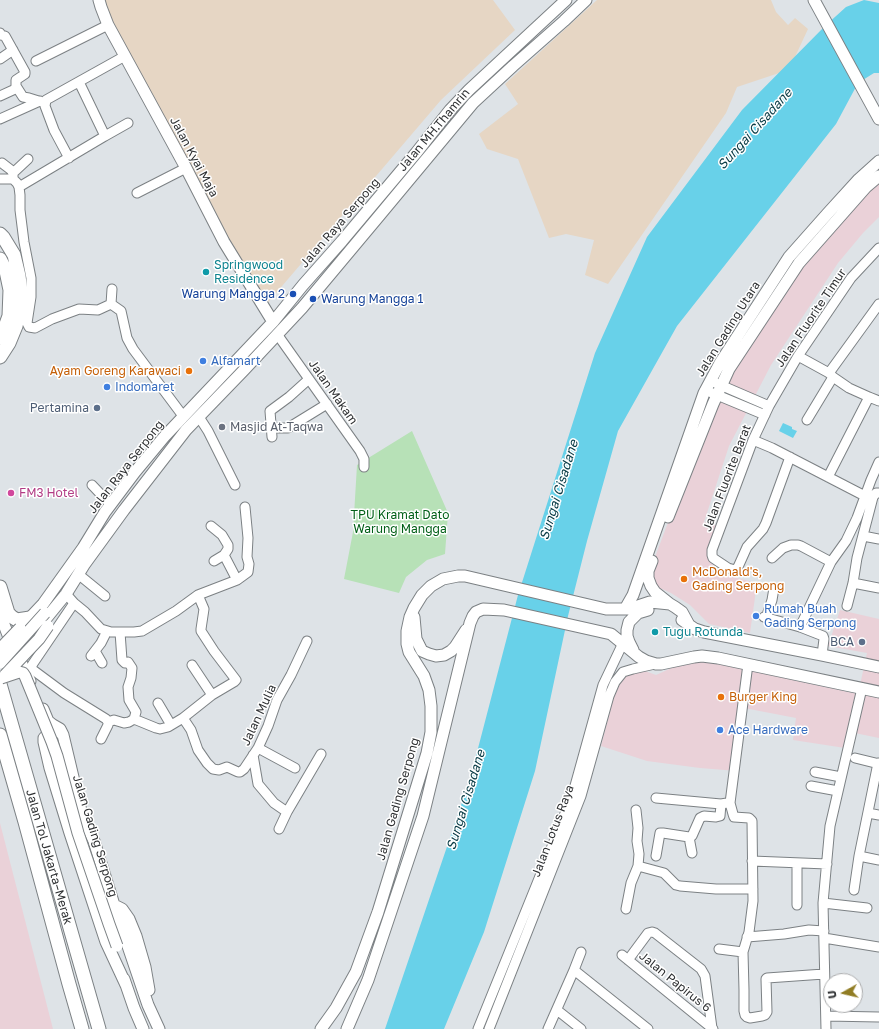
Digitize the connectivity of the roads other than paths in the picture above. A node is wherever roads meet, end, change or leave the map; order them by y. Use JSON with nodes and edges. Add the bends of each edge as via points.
{"nodes":[{"id":1,"x":99,"y":0,"type":"edge"},
{"id":2,"x":566,"y":0,"type":"edge"},
{"id":3,"x":586,"y":0,"type":"edge"},
{"id":4,"x":814,"y":0,"type":"edge"},
{"id":5,"x":820,"y":0,"type":"edge"},
{"id":6,"x":108,"y":25,"type":"junction"},
{"id":7,"x":0,"y":34,"type":"edge"},
{"id":8,"x":13,"y":50,"type":"junction"},
{"id":9,"x":125,"y":56,"type":"junction"},
{"id":10,"x":0,"y":59,"type":"edge"},
{"id":11,"x":36,"y":61,"type":"dead end"},
{"id":12,"x":78,"y":82,"type":"junction"},
{"id":13,"x":16,"y":86,"type":"junction"},
{"id":14,"x":0,"y":96,"type":"edge"},
{"id":15,"x":43,"y":102,"type":"junction"},
{"id":16,"x":879,"y":108,"type":"edge"},
{"id":17,"x":0,"y":119,"type":"edge"},
{"id":18,"x":879,"y":119,"type":"edge"},
{"id":19,"x":128,"y":123,"type":"dead end"},
{"id":20,"x":105,"y":136,"type":"junction"},
{"id":21,"x":28,"y":158,"type":"dead end"},
{"id":22,"x":69,"y":158,"type":"junction"},
{"id":23,"x":879,"y":162,"type":"edge"},
{"id":24,"x":2,"y":163,"type":"dead end"},
{"id":25,"x":186,"y":168,"type":"junction"},
{"id":26,"x":13,"y":176,"type":"junction"},
{"id":27,"x":879,"y":176,"type":"edge"},
{"id":28,"x":0,"y":179,"type":"edge"},
{"id":29,"x":20,"y":187,"type":"junction"},
{"id":30,"x":137,"y":193,"type":"dead end"},
{"id":31,"x":0,"y":234,"type":"edge"},
{"id":32,"x":342,"y":241,"type":"junction"},
{"id":33,"x":351,"y":250,"type":"junction"},
{"id":34,"x":876,"y":251,"type":"edge"},
{"id":35,"x":0,"y":259,"type":"edge"},
{"id":36,"x":879,"y":261,"type":"edge"},
{"id":37,"x":0,"y":280,"type":"edge"},
{"id":38,"x":112,"y":289,"type":"dead end"},
{"id":39,"x":111,"y":304,"type":"junction"},
{"id":40,"x":879,"y":304,"type":"edge"},
{"id":41,"x":0,"y":314,"type":"edge"},
{"id":42,"x":273,"y":322,"type":"junction"},
{"id":43,"x":277,"y":334,"type":"junction"},
{"id":44,"x":0,"y":338,"type":"edge"},
{"id":45,"x":798,"y":356,"type":"junction"},
{"id":46,"x":0,"y":357,"type":"edge"},
{"id":47,"x":831,"y":375,"type":"junction"},
{"id":48,"x":309,"y":379,"type":"junction"},
{"id":49,"x":713,"y":388,"type":"junction"},
{"id":50,"x":215,"y":391,"type":"junction"},
{"id":51,"x":869,"y":397,"type":"junction"},
{"id":52,"x":879,"y":401,"type":"edge"},
{"id":53,"x":327,"y":404,"type":"junction"},
{"id":54,"x":770,"y":406,"type":"junction"},
{"id":55,"x":765,"y":415,"type":"junction"},
{"id":56,"x":183,"y":416,"type":"junction"},
{"id":57,"x":199,"y":417,"type":"junction"},
{"id":58,"x":807,"y":420,"type":"dead end"},
{"id":59,"x":753,"y":440,"type":"junction"},
{"id":60,"x":790,"y":458,"type":"junction"},
{"id":61,"x":879,"y":462,"type":"edge"},
{"id":62,"x":364,"y":467,"type":"dead end"},
{"id":63,"x":828,"y":477,"type":"junction"},
{"id":64,"x":92,"y":485,"type":"dead end"},
{"id":65,"x":235,"y":485,"type":"dead end"},
{"id":66,"x":879,"y":493,"type":"edge"},
{"id":67,"x":861,"y":494,"type":"dead end"},
{"id":68,"x":111,"y":505,"type":"junction"},
{"id":69,"x":245,"y":506,"type":"dead end"},
{"id":70,"x":211,"y":526,"type":"dead end"},
{"id":71,"x":863,"y":536,"type":"junction"},
{"id":72,"x":879,"y":539,"type":"edge"},
{"id":73,"x":224,"y":556,"type":"junction"},
{"id":74,"x":772,"y":558,"type":"dead end"},
{"id":75,"x":214,"y":560,"type":"dead end"},
{"id":76,"x":831,"y":562,"type":"junction"},
{"id":77,"x":81,"y":570,"type":"junction"},
{"id":78,"x":237,"y":580,"type":"junction"},
{"id":79,"x":853,"y":583,"type":"junction"},
{"id":80,"x":56,"y":586,"type":"junction"},
{"id":81,"x":0,"y":587,"type":"edge"},
{"id":82,"x":774,"y":588,"type":"dead end"},
{"id":83,"x":879,"y":588,"type":"edge"},
{"id":84,"x":66,"y":594,"type":"junction"},
{"id":85,"x":198,"y":595,"type":"junction"},
{"id":86,"x":104,"y":596,"type":"dead end"},
{"id":87,"x":74,"y":604,"type":"junction"},
{"id":88,"x":670,"y":604,"type":"junction"},
{"id":89,"x":847,"y":606,"type":"dead end"},
{"id":90,"x":414,"y":608,"type":"junction"},
{"id":91,"x":627,"y":609,"type":"junction"},
{"id":92,"x":0,"y":614,"type":"edge"},
{"id":93,"x":30,"y":618,"type":"junction"},
{"id":94,"x":46,"y":620,"type":"junction"},
{"id":95,"x":470,"y":622,"type":"junction"},
{"id":96,"x":688,"y":623,"type":"junction"},
{"id":97,"x":800,"y":627,"type":"junction"},
{"id":98,"x":107,"y":631,"type":"junction"},
{"id":99,"x":120,"y":632,"type":"junction"},
{"id":100,"x":308,"y":641,"type":"dead end"},
{"id":101,"x":623,"y":643,"type":"junction"},
{"id":102,"x":0,"y":649,"type":"edge"},
{"id":103,"x":637,"y":655,"type":"junction"},
{"id":104,"x":822,"y":655,"type":"junction"},
{"id":105,"x":0,"y":663,"type":"edge"},
{"id":106,"x":102,"y":663,"type":"dead end"},
{"id":107,"x":655,"y":664,"type":"junction"},
{"id":108,"x":748,"y":664,"type":"junction"},
{"id":109,"x":192,"y":665,"type":"dead end"},
{"id":110,"x":879,"y":667,"type":"edge"},
{"id":111,"x":607,"y":675,"type":"junction"},
{"id":112,"x":0,"y":678,"type":"edge"},
{"id":113,"x":615,"y":682,"type":"junction"},
{"id":114,"x":862,"y":688,"type":"junction"},
{"id":115,"x":879,"y":692,"type":"edge"},
{"id":116,"x":212,"y":695,"type":"junction"},
{"id":117,"x":158,"y":703,"type":"dead end"},
{"id":118,"x":183,"y":718,"type":"junction"},
{"id":119,"x":134,"y":719,"type":"junction"},
{"id":120,"x":108,"y":722,"type":"junction"},
{"id":121,"x":171,"y":725,"type":"junction"},
{"id":122,"x":0,"y":734,"type":"edge"},
{"id":123,"x":101,"y":739,"type":"dead end"},
{"id":124,"x":68,"y":751,"type":"junction"},
{"id":125,"x":256,"y":751,"type":"junction"},
{"id":126,"x":320,"y":754,"type":"dead end"},
{"id":127,"x":854,"y":758,"type":"dead end"},
{"id":128,"x":879,"y":763,"type":"edge"},
{"id":129,"x":295,"y":768,"type":"dead end"},
{"id":130,"x":815,"y":772,"type":"dead end"},
{"id":131,"x":841,"y":777,"type":"junction"},
{"id":132,"x":811,"y":786,"type":"dead end"},
{"id":133,"x":838,"y":791,"type":"junction"},
{"id":134,"x":656,"y":798,"type":"dead end"},
{"id":135,"x":730,"y":803,"type":"junction"},
{"id":136,"x":721,"y":804,"type":"junction"},
{"id":137,"x":636,"y":810,"type":"dead end"},
{"id":138,"x":287,"y":812,"type":"junction"},
{"id":139,"x":868,"y":813,"type":"junction"},
{"id":140,"x":879,"y":815,"type":"edge"},
{"id":141,"x":279,"y":829,"type":"dead end"},
{"id":142,"x":689,"y":837,"type":"junction"},
{"id":143,"x":692,"y":853,"type":"dead end"},
{"id":144,"x":656,"y":856,"type":"dead end"},
{"id":145,"x":859,"y":856,"type":"junction"},
{"id":146,"x":879,"y":860,"type":"edge"},
{"id":147,"x":752,"y":861,"type":"junction"},
{"id":148,"x":797,"y":863,"type":"junction"},
{"id":149,"x":827,"y":864,"type":"junction"},
{"id":150,"x":638,"y":866,"type":"junction"},
{"id":151,"x":753,"y":888,"type":"junction"},
{"id":152,"x":854,"y":890,"type":"dead end"},
{"id":153,"x":823,"y":903,"type":"junction"},
{"id":154,"x":797,"y":905,"type":"dead end"},
{"id":155,"x":867,"y":908,"type":"dead end"},
{"id":156,"x":626,"y":909,"type":"dead end"},
{"id":157,"x":824,"y":934,"type":"junction"},
{"id":158,"x":747,"y":937,"type":"junction"},
{"id":159,"x":879,"y":947,"type":"edge"},
{"id":160,"x":719,"y":949,"type":"dead end"},
{"id":161,"x":580,"y":952,"type":"dead end"},
{"id":162,"x":743,"y":952,"type":"junction"},
{"id":163,"x":574,"y":970,"type":"junction"},
{"id":164,"x":824,"y":973,"type":"edge"},
{"id":165,"x":823,"y":974,"type":"edge"},
{"id":166,"x":126,"y":985,"type":"junction"},
{"id":167,"x":336,"y":1008,"type":"junction"},
{"id":168,"x":557,"y":1010,"type":"junction"},
{"id":169,"x":826,"y":1013,"type":"edge"},
{"id":170,"x":826,"y":1016,"type":"junction"},
{"id":171,"x":879,"y":1017,"type":"edge"},
{"id":172,"x":82,"y":1029,"type":"edge"},
{"id":173,"x":99,"y":1029,"type":"edge"},
{"id":174,"x":143,"y":1029,"type":"edge"},
{"id":175,"x":159,"y":1029,"type":"edge"},
{"id":176,"x":321,"y":1029,"type":"edge"},
{"id":177,"x":326,"y":1029,"type":"edge"},
{"id":178,"x":347,"y":1029,"type":"edge"},
{"id":179,"x":478,"y":1029,"type":"edge"},
{"id":180,"x":489,"y":1029,"type":"edge"},
{"id":181,"x":548,"y":1029,"type":"edge"},
{"id":182,"x":581,"y":1029,"type":"edge"},
{"id":183,"x":648,"y":1029,"type":"edge"},
{"id":184,"x":712,"y":1029,"type":"edge"},
{"id":185,"x":826,"y":1029,"type":"edge"}],
"edges":[{"from":1,"to":6,"type":"main road","name":"Jalan Kyai Maja"},
{"from":2,"to":32,"type":"main road","name":"Jalan Raya Serpong","via":[[450,110]]},
{"from":3,"to":33,"type":"main road","name":"Jalan MH.Thamrin","via":[[473,103]]},
{"from":4,"to":18,"type":"main road"},
{"from":5,"to":16,"type":"main road"},
{"from":6,"to":9,"type":"main road","name":"Jalan Kyai Maja"},
{"from":6,"to":11,"type":"street"},
{"from":7,"to":8,"type":"street","via":[[5,36]]},
{"from":8,"to":10,"type":"street"},
{"from":8,"to":13,"type":"street","via":[[25,72],[16,80]]},
{"from":9,"to":12,"type":"street"},
{"from":9,"to":25,"type":"main road","name":"Jalan Kyai Maja"},
{"from":12,"to":15,"type":"street"},
{"from":12,"to":20,"type":"street"},
{"from":13,"to":14,"type":"street","via":[[15,89]]},
{"from":13,"to":15,"type":"street","via":[[23,97]]},
{"from":15,"to":17,"type":"street"},
{"from":15,"to":22,"type":"street"},
{"from":19,"to":20,"type":"street"},
{"from":20,"to":22,"type":"street"},
{"from":21,"to":26,"type":"street"},
{"from":22,"to":29,"type":"street"},
{"from":23,"to":49,"type":"main road","name":"Jalan Gading Utara","via":[[859,179],[789,257],[720,363]]},
{"from":24,"to":26,"type":"street","via":[[11,170]]},
{"from":25,"to":30,"type":"street"},
{"from":25,"to":42,"type":"main road","name":"Jalan Kyai Maja","via":[[224,242]]},
{"from":26,"to":28,"type":"street"},
{"from":26,"to":29,"type":"street"},
{"from":27,"to":49,"type":"main road","name":"Jalan Gading Utara","via":[[866,187],[799,263],[729,369]]},
{"from":29,"to":39,"type":"street","via":[[20,217],[31,278],[27,323],[29,327],[35,328],[79,309],[98,310]]},
{"from":31,"to":46,"type":"highway","via":[[14,255],[22,299],[16,326]]},
{"from":32,"to":33,"type":"main road"},
{"from":32,"to":42,"type":"main road","name":"Jalan Raya Serpong"},
{"from":33,"to":43,"type":"main road","name":"Jalan MH.Thamrin"},
{"from":34,"to":36,"type":"street"},
{"from":34,"to":45,"type":"street","name":"Jalan Fluorite Timur","via":[[850,278]]},
{"from":35,"to":44,"type":"highway","via":[[6,271],[10,290],[9,316]]},
{"from":37,"to":41,"type":"highway","via":[[3,292]]},
{"from":38,"to":39,"type":"street"},
{"from":39,"to":56,"type":"street","via":[[120,311],[127,338],[133,349]]},
{"from":40,"to":47,"type":"street"},
{"from":42,"to":50,"type":"main road","name":"Jalan Raya Serpong"},
{"from":43,"to":48,"type":"street","name":"Jalan Makam"},
{"from":43,"to":50,"type":"main road","name":"Jalan MH.Thamrin"},
{"from":45,"to":47,"type":"street"},
{"from":45,"to":54,"type":"street","name":"Jalan Fluorite Timur"},
{"from":47,"to":51,"type":"street","via":[[849,388]]},
{"from":47,"to":58,"type":"street"},
{"from":48,"to":53,"type":"street","name":"Jalan Makam"},
{"from":48,"to":53,"type":"street","via":[[270,412],[272,432],[288,428]]},
{"from":49,"to":54,"type":"street"},
{"from":49,"to":55,"type":"street"},
{"from":49,"to":88,"type":"main road","name":"Jalan Gading Utara","via":[[648,571],[651,586]]},
{"from":49,"to":91,"type":"main road","name":"Jalan Gading Utara"},
{"from":50,"to":56,"type":"main road","name":"Jalan Raya Serpong"},
{"from":50,"to":57,"type":"main road","name":"Jalan MH.Thamrin"},
{"from":51,"to":52,"type":"street"},
{"from":51,"to":63,"type":"street"},
{"from":53,"to":62,"type":"street","name":"Jalan Makam","via":[[360,451]]},
{"from":54,"to":55,"type":"street","name":"Jalan Fluorite Timur"},
{"from":55,"to":59,"type":"street","name":"Jalan Fluorite Barat"},
{"from":56,"to":68,"type":"main road","name":"Jalan Raya Serpong"},
{"from":57,"to":65,"type":"street"},
{"from":57,"to":77,"type":"main road","name":"Jalan MH.Thamrin","via":[[124,510]]},
{"from":59,"to":60,"type":"street"},
{"from":59,"to":60,"type":"street","name":"Jalan Fluorite Barat","via":[[712,550],[713,558],[728,568],[735,570],[738,567],[747,547],[763,529]]},
{"from":60,"to":63,"type":"street"},
{"from":61,"to":76,"type":"street","via":[[846,541]]},
{"from":63,"to":67,"type":"street"},
{"from":64,"to":68,"type":"street"},
{"from":66,"to":71,"type":"street","via":[[872,497]]},
{"from":68,"to":80,"type":"main road","name":"Jalan Raya Serpong"},
{"from":69,"to":78,"type":"street","via":[[249,564],[248,572]]},
{"from":70,"to":73,"type":"street","via":[[222,535],[228,545]]},
{"from":71,"to":72,"type":"street"},
{"from":71,"to":79,"type":"street"},
{"from":73,"to":75,"type":"street"},
{"from":73,"to":78,"type":"street"},
{"from":74,"to":76,"type":"street","via":[[783,548],[798,545]]},
{"from":76,"to":97,"type":"street"},
{"from":77,"to":84,"type":"main road"},
{"from":77,"to":86,"type":"street"},
{"from":78,"to":85,"type":"street"},
{"from":79,"to":83,"type":"street"},
{"from":79,"to":89,"type":"street"},
{"from":80,"to":93,"type":"main road","name":"Jalan Raya Serpong"},
{"from":80,"to":94,"type":"main road","name":"Jalan Raya Serpong"},
{"from":81,"to":93,"type":"highway","via":[[8,613],[17,620]]},
{"from":82,"to":97,"type":"street","via":[[765,617]]},
{"from":84,"to":87,"type":"street"},
{"from":84,"to":94,"type":"main road"},
{"from":85,"to":99,"type":"street","via":[[142,631]]},
{"from":85,"to":116,"type":"street","via":[[204,609],[201,631],[236,680]]},
{"from":87,"to":98,"type":"street","via":[[86,612],[101,629]]},
{"from":87,"to":120,"type":"street","via":[[32,668]]},
{"from":88,"to":91,"type":"main road","name":"Jalan Gading Serpong","via":[[650,602]]},
{"from":88,"to":96,"type":"main road","name":"Jalan Gading Utara","via":[[682,612]]},
{"from":90,"to":91,"type":"main road","name":"Jalan Gading Serpong","via":[[431,586],[443,579],[466,576],[606,609]]},
{"from":90,"to":95,"type":"main road","via":[[416,639],[422,650],[436,656],[444,655],[455,647]]},
{"from":90,"to":167,"type":"main road","name":"Jalan Gading Serpong","via":[[407,631],[407,644],[429,690],[431,732],[378,912],[356,972]]},
{"from":92,"to":124,"type":"main road","name":"Jalan Gading Serpong","via":[[48,721],[60,729]]},
{"from":93,"to":102,"type":"main road","name":"Jalan Raya Serpong","bridge":true},
{"from":94,"to":105,"type":"main road","bridge":true},
{"from":94,"to":112,"type":"main road"},
{"from":95,"to":101,"type":"main road","via":[[480,610],[504,610],[611,634]]},
{"from":95,"to":178,"type":"main road","via":[[423,816],[368,980]]},
{"from":96,"to":103,"type":"main road","via":[[662,610],[638,613],[629,622],[627,630],[629,642]]},
{"from":96,"to":104,"type":"main road","via":[[704,632]]},
{"from":97,"to":104,"type":"street","via":[[823,637]]},
{"from":98,"to":99,"type":"street"},
{"from":98,"to":106,"type":"street","via":[[93,654]]},
{"from":99,"to":119,"type":"street","via":[[122,660],[124,663],[128,662],[132,668],[128,700],[136,712]]},
{"from":100,"to":125,"type":"street","name":"Jalan Mulia","via":[[277,700]]},
{"from":101,"to":103,"type":"main road"},
{"from":101,"to":111,"type":"street","name":"Jalan Lotus Raya"},
{"from":103,"to":107,"type":"main road"},
{"from":104,"to":110,"type":"main road"},
{"from":107,"to":108,"type":"main road","via":[[702,656]]},
{"from":107,"to":113,"type":"street","name":"Jalan Lotus Raya","via":[[623,672]]},
{"from":108,"to":114,"type":"main road"},
{"from":108,"to":135,"type":"street"},
{"from":109,"to":116,"type":"street"},
{"from":111,"to":113,"type":"street"},
{"from":111,"to":179,"type":"street","name":"Jalan Lotus Raya","via":[[573,793]]},
{"from":112,"to":166,"type":"main road","name":"Jalan Gading Serpong","bridge":true,"via":[[19,672],[25,676],[52,742],[78,833],[117,946]]},
{"from":112,"to":173,"type":"highway","name":"Jalan Tol Jakarta–Merak"},
{"from":113,"to":180,"type":"street","name":"Jalan Lotus Raya","via":[[580,796]]},
{"from":114,"to":115,"type":"main road"},
{"from":114,"to":131,"type":"street"},
{"from":116,"to":118,"type":"street"},
{"from":117,"to":121,"type":"street"},
{"from":118,"to":121,"type":"street"},
{"from":118,"to":125,"type":"street","name":"Jalan Mulia","via":[[198,750],[213,769],[227,767],[240,772]]},
{"from":119,"to":120,"type":"street","via":[[124,723],[114,720]]},
{"from":119,"to":121,"type":"street","via":[[158,729]]},
{"from":120,"to":123,"type":"street"},
{"from":122,"to":172,"type":"highway","name":"Jalan Tol Jakarta–Merak"},
{"from":124,"to":166,"type":"main road","via":[[59,733],[52,733],[44,738],[50,768],[106,942]]},
{"from":124,"to":175,"type":"main road","name":"Jalan Gading Serpong","via":[[82,815],[94,841],[148,1004]]},
{"from":125,"to":129,"type":"street"},
{"from":125,"to":138,"type":"street","via":[[258,784],[274,803]]},
{"from":126,"to":138,"type":"street"},
{"from":127,"to":128,"type":"street"},
{"from":128,"to":139,"type":"street"},
{"from":130,"to":131,"type":"street"},
{"from":131,"to":133,"type":"street"},
{"from":132,"to":133,"type":"street"},
{"from":133,"to":149,"type":"street","via":[[830,826]]},
{"from":134,"to":136,"type":"street"},
{"from":135,"to":136,"type":"street"},
{"from":135,"to":147,"type":"street","via":[[734,817],[752,820]]},
{"from":136,"to":142,"type":"street","via":[[720,816],[700,818],[692,836]]},
{"from":137,"to":150,"type":"street"},
{"from":138,"to":141,"type":"street"},
{"from":139,"to":140,"type":"street"},
{"from":139,"to":145,"type":"street"},
{"from":142,"to":143,"type":"street"},
{"from":142,"to":144,"type":"street","via":[[660,833]]},
{"from":145,"to":146,"type":"street"},
{"from":145,"to":152,"type":"street"},
{"from":147,"to":148,"type":"street"},
{"from":147,"to":151,"type":"street"},
{"from":148,"to":149,"type":"street"},
{"from":148,"to":154,"type":"street"},
{"from":149,"to":153,"type":"street"},
{"from":150,"to":151,"type":"street","via":[[664,873],[680,886],[716,889]]},
{"from":150,"to":156,"type":"street","via":[[631,883]]},
{"from":151,"to":158,"type":"street"},
{"from":153,"to":155,"type":"street"},
{"from":153,"to":157,"type":"street"},
{"from":157,"to":158,"type":"street","via":[[809,930]]},
{"from":157,"to":159,"type":"street"},
{"from":157,"to":164,"type":"street"},
{"from":158,"to":162,"type":"street"},
{"from":160,"to":162,"type":"street"},
{"from":161,"to":163,"type":"street"},
{"from":162,"to":165,"type":"street","via":[[744,1012],[750,1018],[765,1015],[767,1012],[767,978]]},
{"from":163,"to":168,"type":"street"},
{"from":163,"to":183,"type":"street"},
{"from":166,"to":174,"type":"main road","name":"Jalan Gading Serpong"},
{"from":167,"to":176,"type":"main road","name":"Jalan Gading Serpong"},
{"from":167,"to":177,"type":"main road"},
{"from":168,"to":181,"type":"street"},
{"from":168,"to":182,"type":"street"},
{"from":169,"to":170,"type":"street"},
{"from":170,"to":171,"type":"street"},
{"from":170,"to":185,"type":"street"},
{"from":184,"to":184,"type":"street","name":"Jalan Papirus 6","via":[[705,976],[701,969],[655,933],[648,933],[625,957]]}]}
